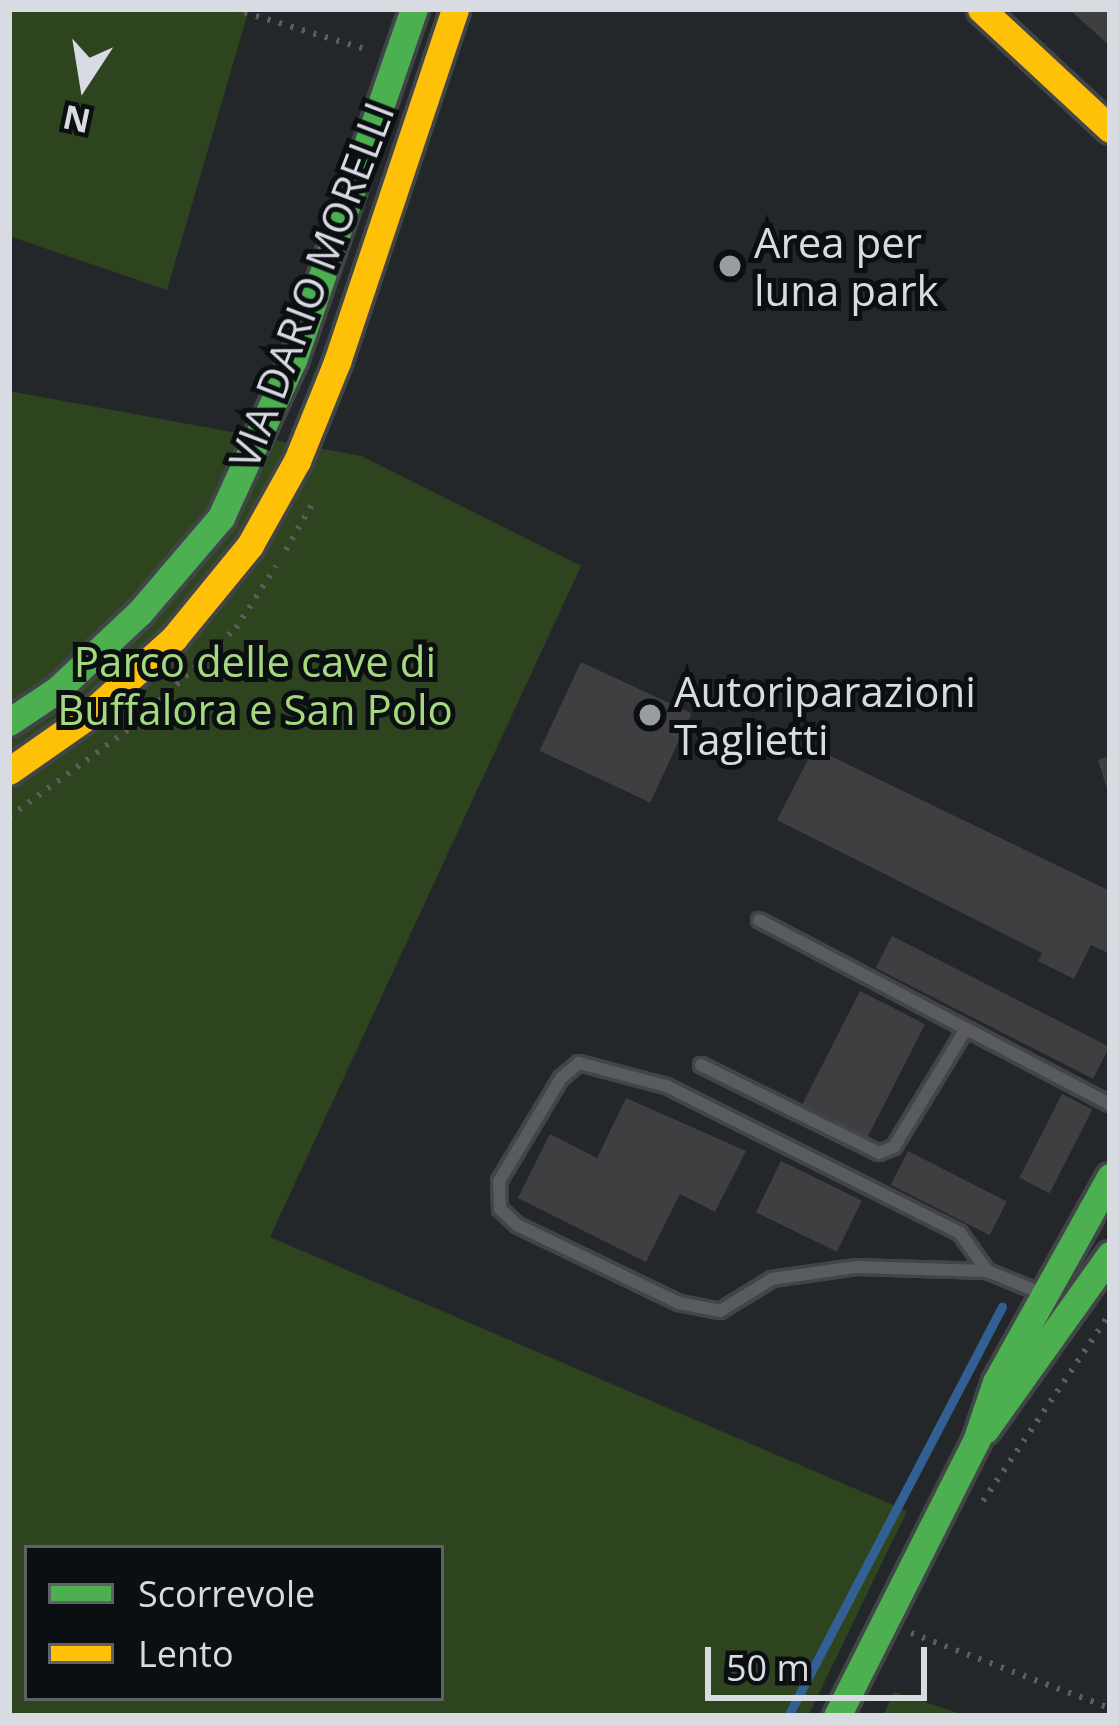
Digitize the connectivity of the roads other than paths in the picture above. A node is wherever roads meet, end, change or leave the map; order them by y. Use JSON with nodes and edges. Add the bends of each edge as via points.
{"nodes":[{"id":1,"x":414,"y":9,"type":"edge"},
{"id":2,"x":455,"y":9,"type":"edge"},
{"id":3,"x":981,"y":9,"type":"edge"},
{"id":4,"x":1110,"y":128,"type":"edge"},
{"id":5,"x":9,"y":722,"type":"edge"},
{"id":6,"x":9,"y":771,"type":"edge"},
{"id":7,"x":759,"y":920,"type":"dead end"},
{"id":8,"x":966,"y":1029,"type":"junction"},
{"id":9,"x":701,"y":1065,"type":"dead end"},
{"id":10,"x":1110,"y":1104,"type":"edge"},
{"id":11,"x":1110,"y":1178,"type":"edge"},
{"id":12,"x":1110,"y":1255,"type":"edge"},
{"id":13,"x":987,"y":1271,"type":"junction"},
{"id":14,"x":1045,"y":1295,"type":"junction"},
{"id":15,"x":976,"y":1441,"type":"junction"},
{"id":16,"x":838,"y":1716,"type":"edge"}],
"edges":[{"from":1,"to":5,"type":"street","name":"VIA DARIO MORELLI","via":[[292,360],[220,517],[140,612],[58,690]]},
{"from":2,"to":6,"type":"street","name":"VIA DARIO MORELLI","via":[[337,362],[297,461],[250,544],[175,638],[86,717]]},
{"from":3,"to":4,"type":"street"},
{"from":7,"to":8,"type":"lane"},
{"from":8,"to":9,"type":"lane","via":[[894,1147],[879,1153]]},
{"from":8,"to":10,"type":"lane"},
{"from":11,"to":14,"type":"street"},
{"from":12,"to":15,"type":"street","via":[[1019,1392]]},
{"from":13,"to":13,"type":"lane","via":[[856,1268],[772,1279],[720,1311],[679,1303],[517,1225],[500,1209],[500,1181],[561,1078],[579,1064],[599,1067],[666,1086],[960,1233]]},
{"from":13,"to":14,"type":"lane"},
{"from":14,"to":15,"type":"street","via":[[995,1382]]},
{"from":15,"to":16,"type":"street"}]}
